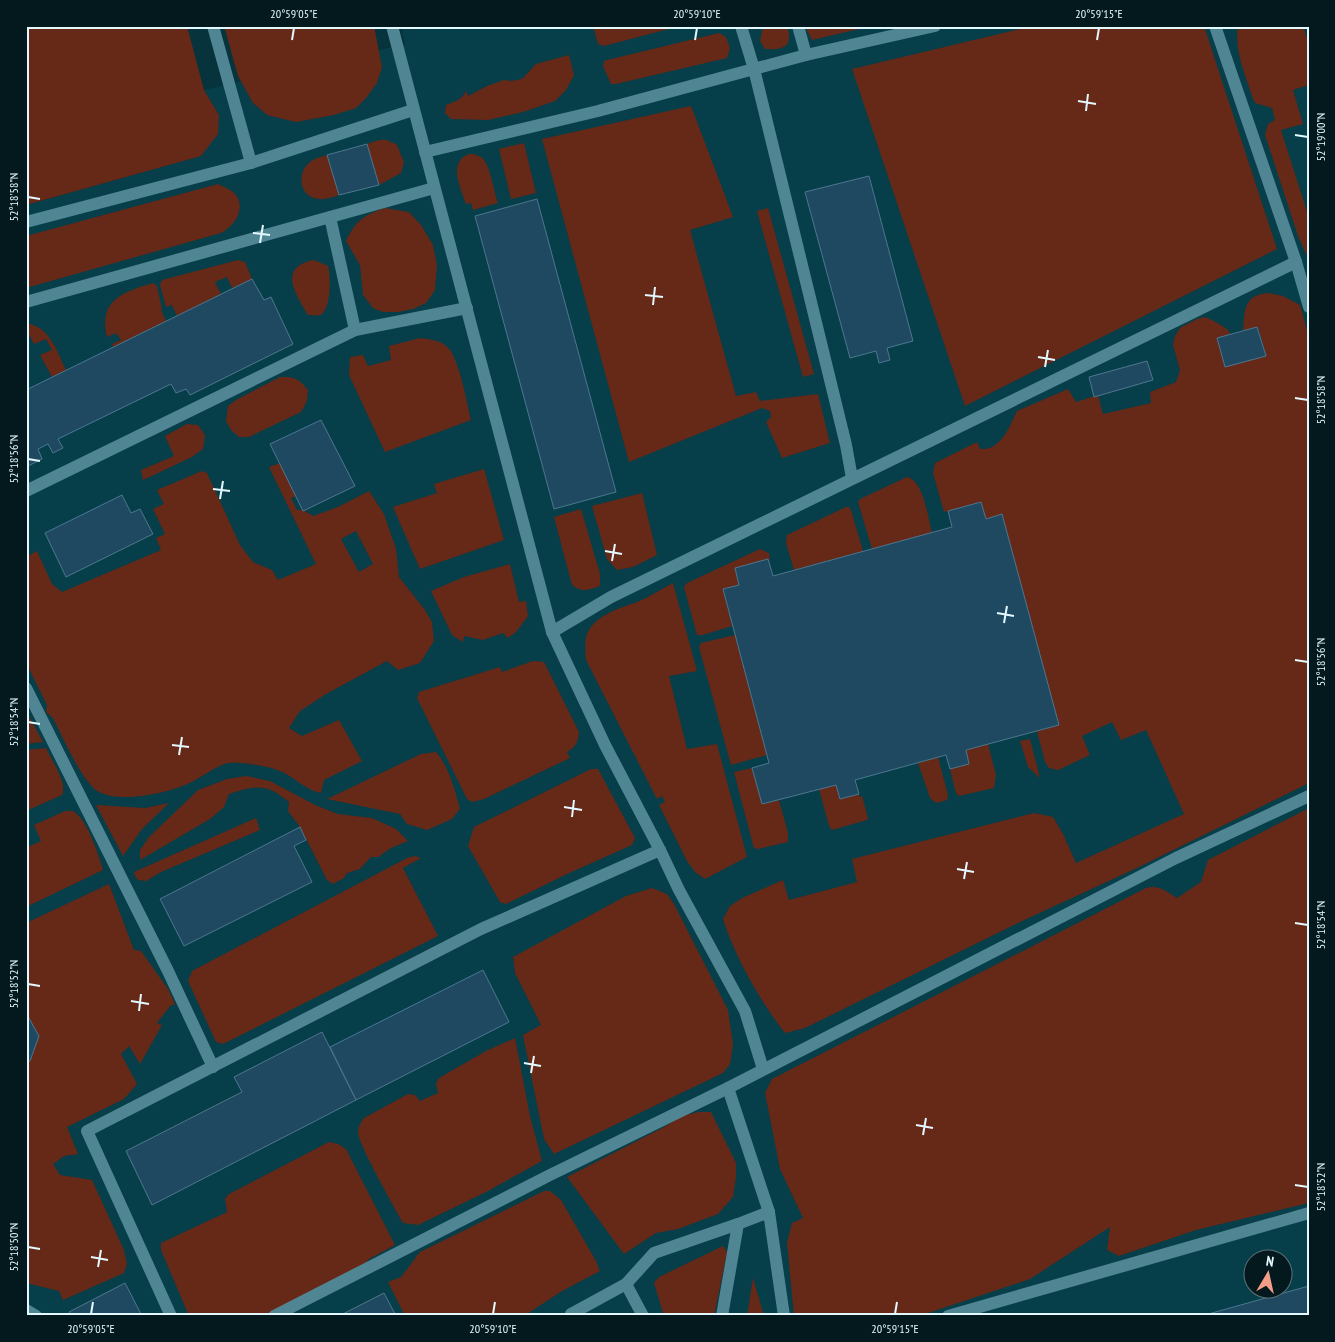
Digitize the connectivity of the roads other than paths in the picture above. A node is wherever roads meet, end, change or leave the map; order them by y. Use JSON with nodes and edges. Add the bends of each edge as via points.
{"nodes":[{"id":1,"x":212,"y":26,"type":"edge"},
{"id":2,"x":392,"y":26,"type":"edge"},
{"id":3,"x":741,"y":26,"type":"edge"},
{"id":4,"x":798,"y":26,"type":"edge"},
{"id":5,"x":935,"y":26,"type":"edge"},
{"id":6,"x":1215,"y":26,"type":"edge"},
{"id":7,"x":806,"y":55,"type":"junction"},
{"id":8,"x":754,"y":69,"type":"junction"},
{"id":9,"x":413,"y":110,"type":"junction"},
{"id":10,"x":425,"y":152,"type":"junction"},
{"id":11,"x":251,"y":163,"type":"junction"},
{"id":12,"x":434,"y":188,"type":"junction"},
{"id":13,"x":330,"y":216,"type":"junction"},
{"id":14,"x":26,"y":222,"type":"edge"},
{"id":15,"x":1296,"y":262,"type":"junction"},
{"id":16,"x":26,"y":302,"type":"edge"},
{"id":17,"x":1309,"y":306,"type":"edge"},
{"id":18,"x":467,"y":308,"type":"junction"},
{"id":19,"x":355,"y":330,"type":"junction"},
{"id":20,"x":852,"y":478,"type":"junction"},
{"id":21,"x":26,"y":491,"type":"edge"},
{"id":22,"x":552,"y":632,"type":"junction"},
{"id":23,"x":26,"y":688,"type":"edge"},
{"id":24,"x":1309,"y":796,"type":"edge"},
{"id":25,"x":660,"y":850,"type":"junction"},
{"id":26,"x":213,"y":1067,"type":"junction"},
{"id":27,"x":763,"y":1069,"type":"junction"},
{"id":28,"x":728,"y":1088,"type":"junction"},
{"id":29,"x":769,"y":1212,"type":"junction"},
{"id":30,"x":1309,"y":1213,"type":"edge"},
{"id":31,"x":738,"y":1224,"type":"junction"},
{"id":32,"x":626,"y":1284,"type":"junction"},
{"id":33,"x":26,"y":1310,"type":"edge"},
{"id":34,"x":36,"y":1316,"type":"edge"},
{"id":35,"x":170,"y":1316,"type":"edge"},
{"id":36,"x":274,"y":1316,"type":"edge"},
{"id":37,"x":571,"y":1316,"type":"edge"},
{"id":38,"x":643,"y":1316,"type":"edge"},
{"id":39,"x":722,"y":1316,"type":"edge"},
{"id":40,"x":784,"y":1316,"type":"edge"},
{"id":41,"x":948,"y":1316,"type":"edge"}],
"edges":[{"from":1,"to":11,"type":"lane"},
{"from":2,"to":9,"type":"lane"},
{"from":3,"to":8,"type":"lane"},
{"from":4,"to":7,"type":"lane"},
{"from":5,"to":7,"type":"lane"},
{"from":6,"to":15,"type":"lane"},
{"from":7,"to":8,"type":"lane"},
{"from":8,"to":10,"type":"lane","via":[[598,111]]},
{"from":8,"to":20,"type":"lane"},
{"from":9,"to":10,"type":"lane"},
{"from":9,"to":11,"type":"lane"},
{"from":10,"to":12,"type":"lane"},
{"from":11,"to":14,"type":"lane"},
{"from":12,"to":13,"type":"lane"},
{"from":12,"to":18,"type":"lane"},
{"from":13,"to":16,"type":"lane"},
{"from":13,"to":19,"type":"lane"},
{"from":15,"to":17,"type":"lane"},
{"from":15,"to":20,"type":"lane"},
{"from":18,"to":19,"type":"lane"},
{"from":18,"to":22,"type":"lane"},
{"from":19,"to":21,"type":"lane"},
{"from":20,"to":22,"type":"lane","via":[[611,597]]},
{"from":22,"to":25,"type":"lane"},
{"from":23,"to":26,"type":"lane"},
{"from":24,"to":27,"type":"lane","via":[[1176,858]]},
{"from":25,"to":26,"type":"lane","via":[[481,929]]},
{"from":25,"to":27,"type":"lane","via":[[745,1011]]},
{"from":26,"to":35,"type":"lane","via":[[87,1131]]},
{"from":27,"to":28,"type":"lane"},
{"from":28,"to":29,"type":"lane"},
{"from":28,"to":36,"type":"lane","via":[[541,1179]]},
{"from":29,"to":31,"type":"lane"},
{"from":29,"to":40,"type":"lane"},
{"from":30,"to":41,"type":"lane"},
{"from":31,"to":32,"type":"lane","via":[[654,1254]]},
{"from":31,"to":39,"type":"lane"},
{"from":32,"to":37,"type":"lane"},
{"from":32,"to":38,"type":"lane"},
{"from":33,"to":34,"type":"lane"}]}
